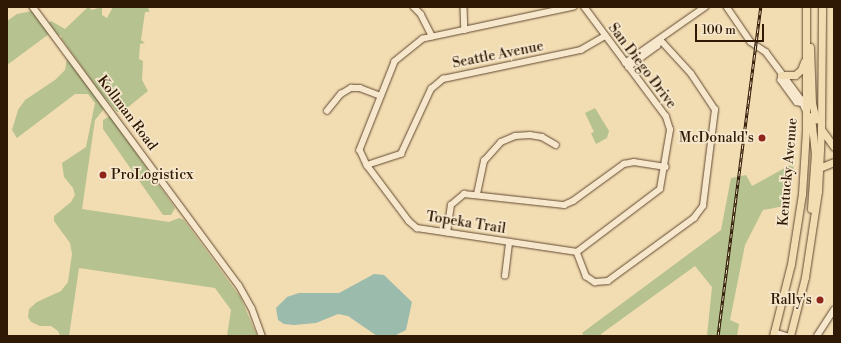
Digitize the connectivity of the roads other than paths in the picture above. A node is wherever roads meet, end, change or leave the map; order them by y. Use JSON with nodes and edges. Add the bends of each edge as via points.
{"nodes":[{"id":1,"x":33,"y":7,"type":"edge"},
{"id":2,"x":414,"y":7,"type":"edge"},
{"id":3,"x":464,"y":7,"type":"edge"},
{"id":4,"x":574,"y":7,"type":"edge"},
{"id":5,"x":584,"y":7,"type":"edge"},
{"id":6,"x":704,"y":7,"type":"edge"},
{"id":7,"x":727,"y":7,"type":"edge"},
{"id":8,"x":806,"y":7,"type":"edge"},
{"id":9,"x":822,"y":7,"type":"edge"},
{"id":10,"x":465,"y":30,"type":"junction"},
{"id":11,"x":432,"y":36,"type":"junction"},
{"id":12,"x":605,"y":36,"type":"junction"},
{"id":13,"x":806,"y":36,"type":"junction"},
{"id":14,"x":660,"y":40,"type":"junction"},
{"id":15,"x":806,"y":54,"type":"junction"},
{"id":16,"x":627,"y":65,"type":"junction"},
{"id":17,"x":781,"y":76,"type":"junction"},
{"id":18,"x":381,"y":96,"type":"junction"},
{"id":19,"x":327,"y":111,"type":"dead end"},
{"id":20,"x":808,"y":113,"type":"junction"},
{"id":21,"x":820,"y":127,"type":"junction"},
{"id":22,"x":556,"y":145,"type":"dead end"},
{"id":23,"x":834,"y":147,"type":"edge"},
{"id":24,"x":834,"y":162,"type":"edge"},
{"id":25,"x":367,"y":165,"type":"junction"},
{"id":26,"x":666,"y":167,"type":"junction"},
{"id":27,"x":819,"y":168,"type":"junction"},
{"id":28,"x":478,"y":194,"type":"junction"},
{"id":29,"x":813,"y":229,"type":"junction"},
{"id":30,"x":447,"y":233,"type":"junction"},
{"id":31,"x":509,"y":242,"type":"junction"},
{"id":32,"x":577,"y":252,"type":"junction"},
{"id":33,"x":504,"y":276,"type":"dead end"},
{"id":34,"x":834,"y":310,"type":"edge"},
{"id":35,"x":774,"y":334,"type":"edge"},
{"id":36,"x":262,"y":336,"type":"edge"},
{"id":37,"x":786,"y":336,"type":"edge"},
{"id":38,"x":790,"y":336,"type":"edge"},
{"id":39,"x":817,"y":336,"type":"edge"}],
"edges":[{"from":1,"to":36,"type":"street","name":"Kollman Road","via":[[239,285],[255,314]]},
{"from":2,"to":11,"type":"street","via":[[421,14]]},
{"from":3,"to":10,"type":"street"},
{"from":4,"to":10,"type":"street"},
{"from":5,"to":12,"type":"street","name":"San Diego Drive"},
{"from":6,"to":14,"type":"street"},
{"from":7,"to":17,"type":"street","via":[[749,39],[762,48]]},
{"from":8,"to":13,"type":"main road","name":"Kentucky Avenue"},
{"from":9,"to":21,"type":"main road","name":"Kentucky Avenue"},
{"from":10,"to":11,"type":"street"},
{"from":11,"to":18,"type":"street","via":[[423,39],[398,58]]},
{"from":12,"to":16,"type":"street","name":"San Diego Drive"},
{"from":12,"to":25,"type":"street","name":"Seattle Avenue","via":[[581,50],[443,79],[431,89],[401,154]]},
{"from":13,"to":15,"type":"main road","name":"Kentucky Avenue"},
{"from":13,"to":21,"type":"main road","via":[[810,41],[812,103]]},
{"from":14,"to":16,"type":"street","via":[[655,41]]},
{"from":14,"to":32,"type":"street","via":[[691,74],[715,110],[706,193],[701,210],[694,218],[610,280],[600,282],[588,278],[581,269]]},
{"from":15,"to":17,"type":"main road","via":[[800,72],[792,76]]},
{"from":15,"to":20,"type":"main road","name":"Kentucky Avenue"},
{"from":16,"to":26,"type":"street","name":"San Diego Drive","via":[[668,120],[670,132]]},
{"from":17,"to":20,"type":"street","via":[[781,80],[797,102],[801,103]]},
{"from":18,"to":19,"type":"street","via":[[360,88],[351,88],[341,94]]},
{"from":18,"to":25,"type":"street","name":"Topeka Trail","via":[[360,152]]},
{"from":20,"to":21,"type":"main road"},
{"from":20,"to":29,"type":"main road","via":[[814,143],[810,221]]},
{"from":20,"to":35,"type":"main road","name":"Kentucky Avenue","via":[[799,216],[791,264]]},
{"from":21,"to":23,"type":"main road"},
{"from":21,"to":27,"type":"main road","name":"Kentucky Avenue"},
{"from":22,"to":28,"type":"street","via":[[542,137],[530,135],[515,136],[501,142],[484,161]]},
{"from":24,"to":27,"type":"main road"},
{"from":25,"to":30,"type":"street","name":"Topeka Trail","via":[[412,224],[420,229]]},
{"from":26,"to":28,"type":"street","via":[[625,163],[564,205]]},
{"from":26,"to":32,"type":"street","name":"San Diego Drive","via":[[663,185],[657,192]]},
{"from":27,"to":29,"type":"main road","name":"Kentucky Avenue"},
{"from":28,"to":30,"type":"street","via":[[462,194],[453,202]]},
{"from":29,"to":38,"type":"main road","name":"Kentucky Avenue"},
{"from":30,"to":31,"type":"street","name":"Topeka Trail"},
{"from":31,"to":32,"type":"street","name":"Topeka Trail"},
{"from":31,"to":33,"type":"street"},
{"from":34,"to":39,"type":"street"},
{"from":35,"to":37,"type":"street"}]}
